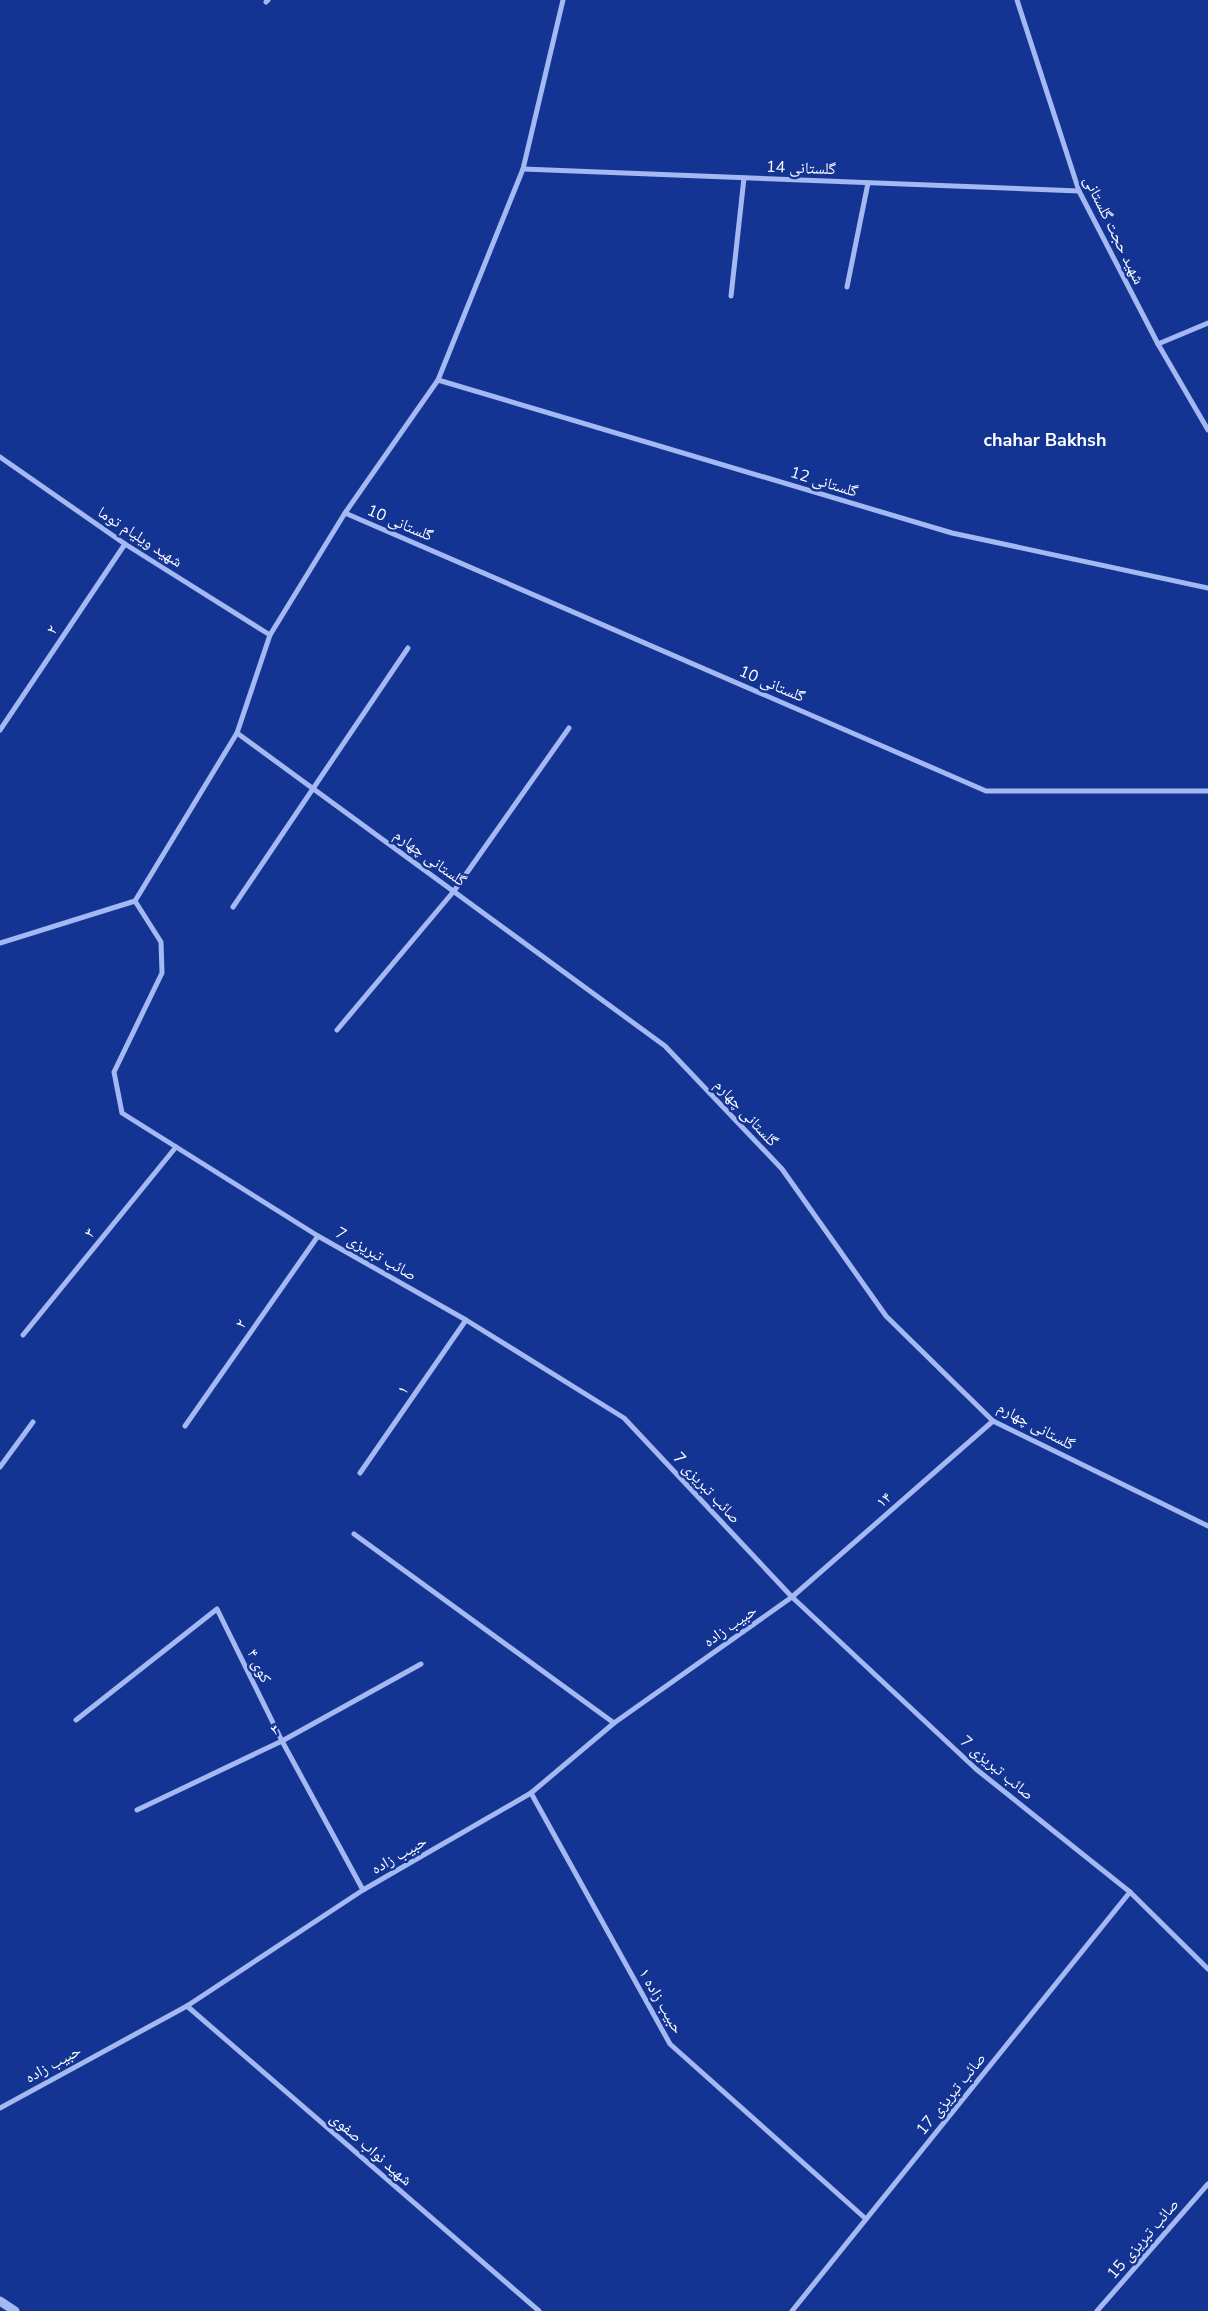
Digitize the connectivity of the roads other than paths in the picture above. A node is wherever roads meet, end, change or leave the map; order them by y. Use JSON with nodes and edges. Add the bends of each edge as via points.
{"nodes":[{"id":1,"x":563,"y":0,"type":"edge"},
{"id":2,"x":1017,"y":0,"type":"edge"},
{"id":3,"x":523,"y":170,"type":"junction"},
{"id":4,"x":744,"y":178,"type":"junction"},
{"id":5,"x":868,"y":183,"type":"junction"},
{"id":6,"x":1079,"y":191,"type":"junction"},
{"id":7,"x":847,"y":287,"type":"dead end"},
{"id":8,"x":731,"y":296,"type":"dead end"},
{"id":9,"x":1208,"y":324,"type":"edge"},
{"id":10,"x":1158,"y":344,"type":"junction"},
{"id":11,"x":438,"y":380,"type":"junction"},
{"id":12,"x":1208,"y":430,"type":"edge"},
{"id":13,"x":0,"y":457,"type":"edge"},
{"id":14,"x":344,"y":513,"type":"junction"},
{"id":15,"x":124,"y":544,"type":"junction"},
{"id":16,"x":1208,"y":588,"type":"edge"},
{"id":17,"x":270,"y":635,"type":"junction"},
{"id":18,"x":408,"y":648,"type":"dead end"},
{"id":19,"x":569,"y":728,"type":"dead end"},
{"id":20,"x":0,"y":730,"type":"edge"},
{"id":21,"x":237,"y":733,"type":"junction"},
{"id":22,"x":313,"y":788,"type":"junction"},
{"id":23,"x":1208,"y":791,"type":"edge"},
{"id":24,"x":454,"y":892,"type":"junction"},
{"id":25,"x":135,"y":901,"type":"junction"},
{"id":26,"x":233,"y":907,"type":"dead end"},
{"id":27,"x":0,"y":943,"type":"edge"},
{"id":28,"x":337,"y":1030,"type":"dead end"},
{"id":29,"x":176,"y":1147,"type":"junction"},
{"id":30,"x":318,"y":1236,"type":"junction"},
{"id":31,"x":466,"y":1320,"type":"junction"},
{"id":32,"x":23,"y":1335,"type":"dead end"},
{"id":33,"x":993,"y":1421,"type":"junction"},
{"id":34,"x":33,"y":1422,"type":"dead end"},
{"id":35,"x":185,"y":1426,"type":"dead end"},
{"id":36,"x":0,"y":1466,"type":"edge"},
{"id":37,"x":360,"y":1473,"type":"dead end"},
{"id":38,"x":1208,"y":1526,"type":"edge"},
{"id":39,"x":354,"y":1534,"type":"dead end"},
{"id":40,"x":792,"y":1597,"type":"junction"},
{"id":41,"x":421,"y":1664,"type":"dead end"},
{"id":42,"x":76,"y":1720,"type":"dead end"},
{"id":43,"x":614,"y":1723,"type":"junction"},
{"id":44,"x":282,"y":1741,"type":"junction"},
{"id":45,"x":531,"y":1793,"type":"junction"},
{"id":46,"x":137,"y":1810,"type":"dead end"},
{"id":47,"x":363,"y":1890,"type":"junction"},
{"id":48,"x":1130,"y":1892,"type":"junction"},
{"id":49,"x":1208,"y":1969,"type":"edge"},
{"id":50,"x":187,"y":2006,"type":"junction"},
{"id":51,"x":0,"y":2108,"type":"edge"},
{"id":52,"x":1208,"y":2184,"type":"edge"},
{"id":53,"x":866,"y":2220,"type":"junction"},
{"id":54,"x":0,"y":2301,"type":"edge"},
{"id":55,"x":15,"y":2311,"type":"edge"},
{"id":56,"x":538,"y":2311,"type":"edge"},
{"id":57,"x":792,"y":2311,"type":"edge"},
{"id":58,"x":1097,"y":2311,"type":"edge"}],
"edges":[{"from":1,"to":3,"type":"street"},
{"from":2,"to":6,"type":"street","name":"شهید حجت گلستانی"},
{"from":3,"to":4,"type":"street","name":"گلستانی 14"},
{"from":3,"to":11,"type":"street"},
{"from":4,"to":5,"type":"street","name":"گلستانی 14"},
{"from":4,"to":8,"type":"street"},
{"from":5,"to":6,"type":"street","name":"گلستانی 14"},
{"from":5,"to":7,"type":"street"},
{"from":6,"to":10,"type":"street","name":"شهید حجت گلستانی"},
{"from":9,"to":10,"type":"street"},
{"from":10,"to":12,"type":"street","name":"شهید حجت گلستانی"},
{"from":11,"to":14,"type":"street"},
{"from":11,"to":16,"type":"street","name":"گلستانی 12","via":[[952,533]]},
{"from":13,"to":15,"type":"street","name":"شهید ویلیام توما"},
{"from":14,"to":17,"type":"street"},
{"from":14,"to":23,"type":"street","name":"گلستانی 10","via":[[986,791]]},
{"from":15,"to":17,"type":"street","name":"شهید ویلیام توما"},
{"from":15,"to":20,"type":"street","name":"۲"},
{"from":17,"to":21,"type":"street"},
{"from":18,"to":22,"type":"street"},
{"from":19,"to":24,"type":"street"},
{"from":21,"to":22,"type":"street","name":"گلستانی چهارم"},
{"from":21,"to":25,"type":"street"},
{"from":22,"to":24,"type":"street","name":"گلستانی چهارم"},
{"from":22,"to":26,"type":"street"},
{"from":24,"to":28,"type":"street"},
{"from":24,"to":33,"type":"street","name":"گلستانی چهارم","via":[[666,1046],[782,1169],[886,1316]]},
{"from":25,"to":27,"type":"street"},
{"from":25,"to":29,"type":"street","name":"صائب تبریزی 7","via":[[161,942],[162,973],[114,1072],[122,1113]]},
{"from":29,"to":30,"type":"street","name":"صائب تبریزی 7"},
{"from":29,"to":32,"type":"street","name":"۳"},
{"from":30,"to":31,"type":"street","name":"صائب تبریزی 7"},
{"from":30,"to":35,"type":"street","name":"۲"},
{"from":31,"to":37,"type":"street","name":"۱"},
{"from":31,"to":40,"type":"street","name":"صائب تبریزی 7","via":[[624,1418]]},
{"from":33,"to":38,"type":"street","name":"گلستانی چهارم"},
{"from":33,"to":40,"type":"street","name":"۱۴"},
{"from":34,"to":36,"type":"street"},
{"from":39,"to":43,"type":"street"},
{"from":40,"to":43,"type":"street","name":"حبیب زاده"},
{"from":40,"to":48,"type":"street","name":"صائب تبریزی 7","via":[[976,1769]]},
{"from":41,"to":44,"type":"street","name":"۳"},
{"from":42,"to":44,"type":"street","name":"کوی ۴","via":[[217,1609]]},
{"from":43,"to":45,"type":"street","name":"حبیب زاده"},
{"from":44,"to":46,"type":"street","name":"۳"},
{"from":44,"to":47,"type":"street","name":"کوی ۴"},
{"from":45,"to":47,"type":"street","name":"حبیب زاده"},
{"from":45,"to":53,"type":"street","name":"حبیب زاده ۱","via":[[670,2044]]},
{"from":47,"to":50,"type":"street","name":"حبیب زاده"},
{"from":48,"to":49,"type":"street","name":"صائب تبریزی 7"},
{"from":48,"to":53,"type":"street","name":"صائب تبریزی 17"},
{"from":50,"to":51,"type":"street","name":"حبیب زاده"},
{"from":50,"to":56,"type":"street","name":"شهید نواب صفوی"},
{"from":52,"to":58,"type":"street","name":"صائب تبریزی 15"},
{"from":53,"to":57,"type":"street","name":"صائب تبریزی 17"},
{"from":54,"to":55,"type":"street"}]}
